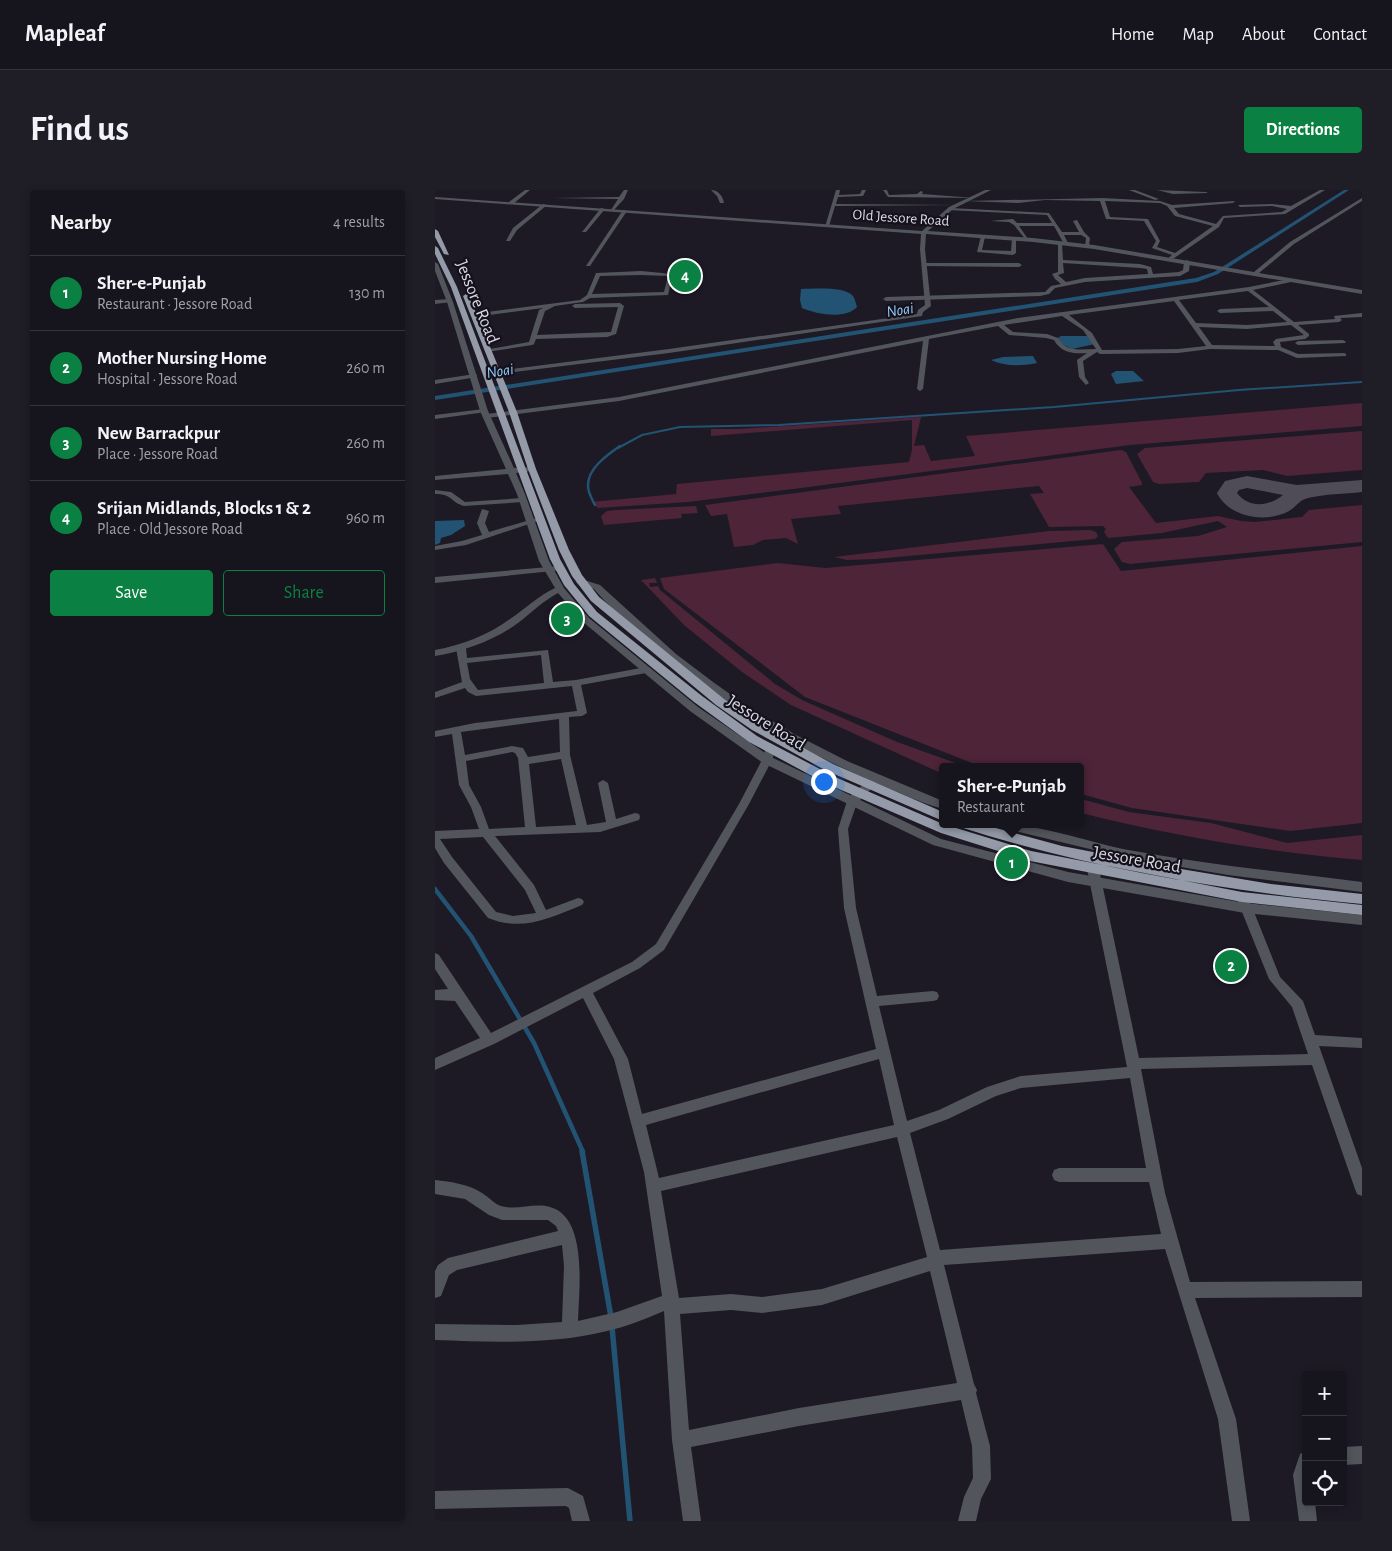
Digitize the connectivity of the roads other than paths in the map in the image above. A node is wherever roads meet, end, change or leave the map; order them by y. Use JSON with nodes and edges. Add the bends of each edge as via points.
{"nodes":[{"id":1,"x":528,"y":190,"type":"edge"},
{"id":2,"x":626,"y":190,"type":"edge"},
{"id":3,"x":713,"y":190,"type":"edge"},
{"id":4,"x":989,"y":190,"type":"edge"},
{"id":5,"x":1131,"y":190,"type":"edge"},
{"id":6,"x":1159,"y":190,"type":"edge"},
{"id":7,"x":1323,"y":190,"type":"edge"},
{"id":8,"x":863,"y":191,"type":"edge"},
{"id":9,"x":885,"y":191,"type":"edge"},
{"id":10,"x":873,"y":192,"type":"dead end"},
{"id":11,"x":920,"y":192,"type":"edge"},
{"id":12,"x":837,"y":193,"type":"edge"},
{"id":13,"x":1167,"y":193,"type":"junction"},
{"id":14,"x":1205,"y":193,"type":"dead end"},
{"id":15,"x":1151,"y":196,"type":"junction"},
{"id":16,"x":555,"y":198,"type":"dead end"},
{"id":17,"x":621,"y":198,"type":"junction"},
{"id":18,"x":1101,"y":199,"type":"junction"},
{"id":19,"x":436,"y":200,"type":"edge"},
{"id":20,"x":970,"y":200,"type":"junction"},
{"id":21,"x":1362,"y":200,"type":"edge"},
{"id":22,"x":722,"y":202,"type":"dead end"},
{"id":23,"x":1160,"y":202,"type":"junction"},
{"id":24,"x":1233,"y":202,"type":"dead end"},
{"id":25,"x":511,"y":203,"type":"junction"},
{"id":26,"x":545,"y":205,"type":"junction"},
{"id":27,"x":834,"y":205,"type":"junction"},
{"id":28,"x":958,"y":205,"type":"junction"},
{"id":29,"x":1240,"y":206,"type":"dead end"},
{"id":30,"x":1169,"y":207,"type":"junction"},
{"id":31,"x":1292,"y":208,"type":"junction"},
{"id":32,"x":603,"y":209,"type":"junction"},
{"id":33,"x":950,"y":209,"type":"junction"},
{"id":34,"x":613,"y":210,"type":"junction"},
{"id":35,"x":625,"y":211,"type":"junction"},
{"id":36,"x":1010,"y":212,"type":"junction"},
{"id":37,"x":992,"y":221,"type":"dead end"},
{"id":38,"x":1075,"y":221,"type":"dead end"},
{"id":39,"x":1015,"y":224,"type":"junction"},
{"id":40,"x":1056,"y":225,"type":"junction"},
{"id":41,"x":827,"y":226,"type":"junction"},
{"id":42,"x":1217,"y":226,"type":"junction"},
{"id":43,"x":435,"y":231,"type":"edge"},
{"id":44,"x":584,"y":231,"type":"dead end"},
{"id":45,"x":924,"y":232,"type":"junction"},
{"id":46,"x":1082,"y":232,"type":"junction"},
{"id":47,"x":1061,"y":234,"type":"junction"},
{"id":48,"x":983,"y":237,"type":"junction"},
{"id":49,"x":1014,"y":239,"type":"junction"},
{"id":50,"x":508,"y":240,"type":"dead end"},
{"id":51,"x":1026,"y":240,"type":"junction"},
{"id":52,"x":1063,"y":243,"type":"junction"},
{"id":53,"x":1087,"y":246,"type":"junction"},
{"id":54,"x":435,"y":248,"type":"edge"},
{"id":55,"x":1176,"y":255,"type":"junction"},
{"id":56,"x":1170,"y":260,"type":"junction"},
{"id":57,"x":1061,"y":261,"type":"junction"},
{"id":58,"x":1187,"y":262,"type":"junction"},
{"id":59,"x":435,"y":264,"type":"edge"},
{"id":60,"x":452,"y":264,"type":"dead end"},
{"id":61,"x":588,"y":265,"type":"dead end"},
{"id":62,"x":925,"y":265,"type":"junction"},
{"id":63,"x":1019,"y":265,"type":"dead end"},
{"id":64,"x":1255,"y":274,"type":"junction"},
{"id":65,"x":1151,"y":276,"type":"junction"},
{"id":66,"x":438,"y":277,"type":"edge"},
{"id":67,"x":459,"y":280,"type":"dead end"},
{"id":68,"x":1289,"y":281,"type":"junction"},
{"id":69,"x":1065,"y":284,"type":"junction"},
{"id":70,"x":454,"y":289,"type":"junction"},
{"id":71,"x":1249,"y":289,"type":"junction"},
{"id":72,"x":445,"y":290,"type":"junction"},
{"id":73,"x":1362,"y":292,"type":"edge"},
{"id":74,"x":589,"y":296,"type":"junction"},
{"id":75,"x":929,"y":298,"type":"junction"},
{"id":76,"x":886,"y":299,"type":"dead end"},
{"id":77,"x":1176,"y":299,"type":"junction"},
{"id":78,"x":450,"y":301,"type":"junction"},
{"id":79,"x":435,"y":302,"type":"edge"},
{"id":80,"x":1239,"y":302,"type":"dead end"},
{"id":81,"x":1273,"y":309,"type":"junction"},
{"id":82,"x":1248,"y":310,"type":"junction"},
{"id":83,"x":1220,"y":311,"type":"dead end"},
{"id":84,"x":1063,"y":314,"type":"junction"},
{"id":85,"x":474,"y":315,"type":"junction"},
{"id":86,"x":1362,"y":315,"type":"edge"},
{"id":87,"x":1293,"y":322,"type":"junction"},
{"id":88,"x":999,"y":324,"type":"junction"},
{"id":89,"x":1195,"y":325,"type":"junction"},
{"id":90,"x":1267,"y":325,"type":"junction"},
{"id":91,"x":533,"y":337,"type":"junction"},
{"id":92,"x":926,"y":338,"type":"junction"},
{"id":93,"x":1343,"y":342,"type":"dead end"},
{"id":94,"x":1278,"y":346,"type":"junction"},
{"id":95,"x":1210,"y":347,"type":"junction"},
{"id":96,"x":487,"y":350,"type":"junction"},
{"id":97,"x":1098,"y":351,"type":"junction"},
{"id":98,"x":1344,"y":354,"type":"dead end"},
{"id":99,"x":487,"y":373,"type":"junction"},
{"id":100,"x":499,"y":374,"type":"junction"},
{"id":101,"x":475,"y":377,"type":"junction"},
{"id":102,"x":435,"y":382,"type":"edge"},
{"id":103,"x":1086,"y":382,"type":"dead end"},
{"id":104,"x":920,"y":389,"type":"dead end"},
{"id":105,"x":513,"y":412,"type":"junction"},
{"id":106,"x":486,"y":414,"type":"junction"},
{"id":107,"x":501,"y":414,"type":"junction"},
{"id":108,"x":435,"y":417,"type":"edge"},
{"id":109,"x":521,"y":470,"type":"junction"},
{"id":110,"x":435,"y":478,"type":"edge"},
{"id":111,"x":435,"y":492,"type":"edge"},
{"id":112,"x":523,"y":500,"type":"junction"},
{"id":113,"x":485,"y":511,"type":"dead end"},
{"id":114,"x":536,"y":521,"type":"junction"},
{"id":115,"x":486,"y":536,"type":"junction"},
{"id":116,"x":435,"y":548,"type":"edge"},
{"id":117,"x":554,"y":569,"type":"junction"},
{"id":118,"x":435,"y":580,"type":"edge"},
{"id":119,"x":561,"y":589,"type":"junction"},
{"id":120,"x":461,"y":648,"type":"junction"},
{"id":121,"x":435,"y":653,"type":"edge"},
{"id":122,"x":463,"y":661,"type":"junction"},
{"id":123,"x":646,"y":670,"type":"junction"},
{"id":124,"x":576,"y":683,"type":"junction"},
{"id":125,"x":467,"y":684,"type":"junction"},
{"id":126,"x":549,"y":686,"type":"junction"},
{"id":127,"x":435,"y":695,"type":"edge"},
{"id":128,"x":564,"y":715,"type":"junction"},
{"id":129,"x":456,"y":729,"type":"junction"},
{"id":130,"x":435,"y":734,"type":"edge"},
{"id":131,"x":769,"y":754,"type":"junction"},
{"id":132,"x":565,"y":755,"type":"junction"},
{"id":133,"x":460,"y":759,"type":"junction"},
{"id":134,"x":523,"y":760,"type":"junction"},
{"id":135,"x":603,"y":783,"type":"dead end"},
{"id":136,"x":864,"y":789,"type":"junction"},
{"id":137,"x":939,"y":804,"type":"edge"},
{"id":138,"x":939,"y":815,"type":"edge"},
{"id":139,"x":635,"y":817,"type":"dead end"},
{"id":140,"x":612,"y":824,"type":"junction"},
{"id":141,"x":939,"y":826,"type":"edge"},
{"id":142,"x":582,"y":828,"type":"junction"},
{"id":143,"x":942,"y":828,"type":"edge"},
{"id":144,"x":979,"y":828,"type":"edge"},
{"id":145,"x":1018,"y":828,"type":"edge"},
{"id":146,"x":531,"y":830,"type":"junction"},
{"id":147,"x":485,"y":832,"type":"junction"},
{"id":148,"x":435,"y":837,"type":"edge"},
{"id":149,"x":1094,"y":875,"type":"junction"},
{"id":150,"x":1362,"y":887,"type":"edge"},
{"id":151,"x":1362,"y":900,"type":"edge"},
{"id":152,"x":578,"y":902,"type":"dead end"},
{"id":153,"x":1244,"y":902,"type":"junction"},
{"id":154,"x":1362,"y":910,"type":"edge"},
{"id":155,"x":542,"y":914,"type":"junction"},
{"id":156,"x":1362,"y":920,"type":"edge"},
{"id":157,"x":435,"y":958,"type":"edge"},
{"id":158,"x":585,"y":990,"type":"junction"},
{"id":159,"x":435,"y":996,"type":"edge"},
{"id":160,"x":933,"y":996,"type":"dead end"},
{"id":161,"x":459,"y":997,"type":"junction"},
{"id":162,"x":872,"y":1002,"type":"junction"},
{"id":163,"x":489,"y":1040,"type":"junction"},
{"id":164,"x":1310,"y":1040,"type":"junction"},
{"id":165,"x":1362,"y":1043,"type":"edge"},
{"id":166,"x":884,"y":1052,"type":"junction"},
{"id":167,"x":1317,"y":1059,"type":"junction"},
{"id":168,"x":435,"y":1064,"type":"edge"},
{"id":169,"x":1134,"y":1068,"type":"junction"},
{"id":170,"x":638,"y":1121,"type":"junction"},
{"id":171,"x":903,"y":1129,"type":"junction"},
{"id":172,"x":1059,"y":1175,"type":"dead end"},
{"id":173,"x":1155,"y":1175,"type":"junction"},
{"id":174,"x":654,"y":1186,"type":"junction"},
{"id":175,"x":435,"y":1187,"type":"edge"},
{"id":176,"x":1362,"y":1189,"type":"edge"},
{"id":177,"x":568,"y":1236,"type":"junction"},
{"id":178,"x":1170,"y":1242,"type":"junction"},
{"id":179,"x":936,"y":1260,"type":"junction"},
{"id":180,"x":1362,"y":1289,"type":"edge"},
{"id":181,"x":435,"y":1290,"type":"edge"},
{"id":182,"x":1185,"y":1290,"type":"junction"},
{"id":183,"x":672,"y":1304,"type":"junction"},
{"id":184,"x":569,"y":1330,"type":"junction"},
{"id":185,"x":435,"y":1332,"type":"edge"},
{"id":186,"x":969,"y":1390,"type":"junction"},
{"id":187,"x":681,"y":1440,"type":"junction"},
{"id":188,"x":1362,"y":1455,"type":"edge"},
{"id":189,"x":1347,"y":1456,"type":"edge"},
{"id":190,"x":435,"y":1500,"type":"edge"},
{"id":191,"x":1306,"y":1506,"type":"edge"},
{"id":192,"x":581,"y":1521,"type":"edge"},
{"id":193,"x":692,"y":1521,"type":"edge"},
{"id":194,"x":967,"y":1521,"type":"edge"},
{"id":195,"x":1241,"y":1521,"type":"edge"},
{"id":196,"x":1308,"y":1521,"type":"edge"}],
"edges":[{"from":1,"to":25,"type":"street"},
{"from":2,"to":17,"type":"street"},
{"from":3,"to":22,"type":"street"},
{"from":4,"to":20,"type":"street"},
{"from":5,"to":15,"type":"street"},
{"from":6,"to":13,"type":"street"},
{"from":7,"to":31,"type":"street"},
{"from":8,"to":10,"type":"street"},
{"from":8,"to":12,"type":"street","via":[[861,195]]},
{"from":9,"to":11,"type":"street","via":[[888,196]]},
{"from":11,"to":20,"type":"street"},
{"from":12,"to":27,"type":"street"},
{"from":13,"to":14,"type":"street"},
{"from":13,"to":15,"type":"street"},
{"from":15,"to":23,"type":"street"},
{"from":16,"to":17,"type":"street"},
{"from":17,"to":34,"type":"street"},
{"from":18,"to":20,"type":"street"},
{"from":18,"to":23,"type":"street"},
{"from":18,"to":55,"type":"street","via":[[1108,218],[1146,220],[1158,241],[1154,248]]},
{"from":19,"to":25,"type":"street","name":"Old Jessore Road"},
{"from":20,"to":28,"type":"street"},
{"from":21,"to":64,"type":"street","via":[[1291,245]]},
{"from":23,"to":30,"type":"street"},
{"from":24,"to":30,"type":"street"},
{"from":25,"to":26,"type":"street","name":"Old Jessore Road"},
{"from":26,"to":32,"type":"street","name":"Old Jessore Road"},
{"from":26,"to":50,"type":"street","via":[[515,229]]},
{"from":27,"to":28,"type":"street"},
{"from":27,"to":41,"type":"street"},
{"from":28,"to":33,"type":"street"},
{"from":29,"to":31,"type":"street","via":[[1272,204]]},
{"from":30,"to":42,"type":"street","via":[[1177,215]]},
{"from":31,"to":42,"type":"street","via":[[1283,213],[1223,217]]},
{"from":32,"to":34,"type":"street","name":"Old Jessore Road"},
{"from":32,"to":44,"type":"street"},
{"from":33,"to":36,"type":"street"},
{"from":33,"to":45,"type":"street"},
{"from":34,"to":35,"type":"street","name":"Old Jessore Road"},
{"from":35,"to":41,"type":"street","name":"Old Jessore Road"},
{"from":35,"to":61,"type":"street"},
{"from":36,"to":39,"type":"street"},
{"from":36,"to":40,"type":"street","via":[[1049,214]]},
{"from":37,"to":39,"type":"street"},
{"from":38,"to":46,"type":"street"},
{"from":39,"to":40,"type":"street"},
{"from":39,"to":51,"type":"street"},
{"from":40,"to":47,"type":"street"},
{"from":41,"to":45,"type":"street","name":"Old Jessore Road"},
{"from":42,"to":55,"type":"street"},
{"from":43,"to":60,"type":"highway"},
{"from":45,"to":48,"type":"street","name":"Old Jessore Road"},
{"from":45,"to":62,"type":"street"},
{"from":46,"to":47,"type":"street"},
{"from":46,"to":53,"type":"street","via":[[1088,238]]},
{"from":47,"to":52,"type":"street"},
{"from":48,"to":49,"type":"street","name":"Old Jessore Road"},
{"from":48,"to":49,"type":"street","via":[[979,251],[1013,252]]},
{"from":49,"to":51,"type":"street","name":"Old Jessore Road"},
{"from":51,"to":52,"type":"street","name":"Old Jessore Road"},
{"from":52,"to":53,"type":"street","name":"Old Jessore Road"},
{"from":52,"to":57,"type":"street"},
{"from":53,"to":56,"type":"street","name":"Old Jessore Road"},
{"from":54,"to":70,"type":"highway","name":"Jessore Road"},
{"from":55,"to":56,"type":"street"},
{"from":56,"to":58,"type":"street","name":"Old Jessore Road"},
{"from":57,"to":65,"type":"street","via":[[1140,266],[1149,268]]},
{"from":57,"to":69,"type":"street","via":[[1061,273],[1055,274]]},
{"from":58,"to":64,"type":"street","name":"Old Jessore Road"},
{"from":58,"to":65,"type":"street","via":[[1186,271],[1180,274]]},
{"from":59,"to":66,"type":"street"},
{"from":62,"to":63,"type":"street"},
{"from":62,"to":75,"type":"street"},
{"from":64,"to":68,"type":"street","name":"Old Jessore Road"},
{"from":65,"to":69,"type":"street"},
{"from":66,"to":72,"type":"street"},
{"from":67,"to":85,"type":"highway"},
{"from":68,"to":71,"type":"street"},
{"from":68,"to":73,"type":"street","name":"Old Jessore Road"},
{"from":69,"to":75,"type":"street","via":[[1040,294]]},
{"from":70,"to":72,"type":"street"},
{"from":70,"to":99,"type":"highway","name":"Jessore Road"},
{"from":71,"to":77,"type":"street"},
{"from":71,"to":81,"type":"street"},
{"from":72,"to":78,"type":"street"},
{"from":74,"to":74,"type":"street","via":[[598,274],[641,272],[671,275],[667,294]]},
{"from":74,"to":85,"type":"street","via":[[568,303]]},
{"from":75,"to":76,"type":"street"},
{"from":75,"to":100,"type":"street","via":[[928,306],[920,311],[920,315]]},
{"from":77,"to":84,"type":"street"},
{"from":77,"to":89,"type":"street"},
{"from":78,"to":79,"type":"street"},
{"from":78,"to":101,"type":"street"},
{"from":80,"to":82,"type":"street"},
{"from":81,"to":82,"type":"street"},
{"from":81,"to":87,"type":"street"},
{"from":82,"to":83,"type":"street"},
{"from":82,"to":90,"type":"street"},
{"from":84,"to":88,"type":"street"},
{"from":84,"to":97,"type":"street","via":[[1079,324],[1099,345]]},
{"from":85,"to":96,"type":"highway"},
{"from":86,"to":87,"type":"street"},
{"from":87,"to":90,"type":"street"},
{"from":87,"to":94,"type":"street","via":[[1307,336],[1278,340]]},
{"from":88,"to":92,"type":"street"},
{"from":88,"to":97,"type":"street","via":[[1011,334],[1056,339],[1059,346],[1069,351]]},
{"from":89,"to":90,"type":"street"},
{"from":89,"to":95,"type":"street"},
{"from":91,"to":91,"type":"street","via":[[542,310],[547,307],[621,306],[613,334]]},
{"from":91,"to":96,"type":"street","via":[[529,344]]},
{"from":92,"to":104,"type":"street"},
{"from":92,"to":105,"type":"street","via":[[619,399]]},
{"from":93,"to":94,"type":"street"},
{"from":94,"to":95,"type":"street"},
{"from":94,"to":98,"type":"street","via":[[1297,356]]},
{"from":95,"to":97,"type":"street","via":[[1178,351]]},
{"from":96,"to":100,"type":"highway"},
{"from":97,"to":103,"type":"street","via":[[1080,360],[1082,377]]},
{"from":99,"to":101,"type":"street"},
{"from":99,"to":107,"type":"highway","name":"Jessore Road"},
{"from":100,"to":105,"type":"highway"},
{"from":101,"to":102,"type":"street"},
{"from":101,"to":106,"type":"street"},
{"from":105,"to":107,"type":"street"},
{"from":105,"to":109,"type":"highway"},
{"from":106,"to":107,"type":"street"},
{"from":106,"to":108,"type":"street"},
{"from":106,"to":109,"type":"street"},
{"from":107,"to":109,"type":"highway","name":"Jessore Road"},
{"from":109,"to":110,"type":"street"},
{"from":109,"to":112,"type":"street"},
{"from":109,"to":114,"type":"highway","name":"Jessore Road"},
{"from":109,"to":136,"type":"highway","via":[[581,582],[606,610],[736,714]]},
{"from":111,"to":112,"type":"street","via":[[452,494],[464,504]]},
{"from":112,"to":114,"type":"street"},
{"from":113,"to":115,"type":"street","via":[[481,523]]},
{"from":114,"to":115,"type":"street"},
{"from":114,"to":117,"type":"highway","name":"Jessore Road"},
{"from":115,"to":116,"type":"street"},
{"from":117,"to":118,"type":"street"},
{"from":117,"to":119,"type":"street"},
{"from":117,"to":131,"type":"highway","name":"Jessore Road","via":[[593,614]]},
{"from":119,"to":120,"type":"street","via":[[537,601],[506,626]]},
{"from":119,"to":123,"type":"street","via":[[586,620]]},
{"from":120,"to":121,"type":"street"},
{"from":120,"to":122,"type":"street"},
{"from":122,"to":125,"type":"street"},
{"from":122,"to":126,"type":"street","via":[[545,652]]},
{"from":123,"to":124,"type":"street"},
{"from":123,"to":131,"type":"street","via":[[701,714]]},
{"from":124,"to":126,"type":"street"},
{"from":124,"to":128,"type":"street","via":[[583,713]]},
{"from":125,"to":126,"type":"street","via":[[476,693]]},
{"from":125,"to":127,"type":"street"},
{"from":128,"to":129,"type":"street"},
{"from":128,"to":132,"type":"street"},
{"from":129,"to":130,"type":"street"},
{"from":129,"to":133,"type":"street"},
{"from":131,"to":136,"type":"highway","name":"Jessore Road","via":[[830,780]]},
{"from":131,"to":158,"type":"street","via":[[744,804],[660,947],[636,965]]},
{"from":132,"to":134,"type":"street"},
{"from":132,"to":142,"type":"street"},
{"from":133,"to":134,"type":"street","via":[[517,749]]},
{"from":133,"to":147,"type":"street","via":[[464,785]]},
{"from":134,"to":146,"type":"street"},
{"from":135,"to":140,"type":"street"},
{"from":136,"to":137,"type":"street"},
{"from":136,"to":138,"type":"highway"},
{"from":136,"to":141,"type":"highway","name":"Jessore Road"},
{"from":136,"to":162,"type":"street","via":[[843,829],[850,908]]},
{"from":139,"to":140,"type":"street"},
{"from":140,"to":142,"type":"street"},
{"from":142,"to":146,"type":"street"},
{"from":143,"to":149,"type":"highway","name":"Jessore Road"},
{"from":144,"to":151,"type":"highway","via":[[1041,846],[1154,870]]},
{"from":145,"to":150,"type":"street","via":[[1123,854]]},
{"from":146,"to":147,"type":"street"},
{"from":147,"to":148,"type":"street"},
{"from":147,"to":155,"type":"street","via":[[530,888]]},
{"from":148,"to":155,"type":"street","via":[[453,866],[492,914],[511,920]]},
{"from":149,"to":153,"type":"highway","name":"Jessore Road"},
{"from":149,"to":169,"type":"street"},
{"from":152,"to":155,"type":"street"},
{"from":153,"to":154,"type":"highway","name":"Jessore Road"},
{"from":153,"to":156,"type":"street"},
{"from":153,"to":164,"type":"street","via":[[1275,979],[1298,1005]]},
{"from":157,"to":161,"type":"street"},
{"from":158,"to":163,"type":"street"},
{"from":158,"to":170,"type":"street","via":[[621,1058]]},
{"from":159,"to":161,"type":"street","via":[[452,994]]},
{"from":160,"to":162,"type":"street"},
{"from":161,"to":163,"type":"street"},
{"from":162,"to":166,"type":"street"},
{"from":163,"to":168,"type":"street"},
{"from":164,"to":165,"type":"street"},
{"from":164,"to":167,"type":"street"},
{"from":166,"to":170,"type":"street"},
{"from":166,"to":171,"type":"street"},
{"from":167,"to":169,"type":"street"},
{"from":167,"to":176,"type":"street"},
{"from":169,"to":171,"type":"street","via":[[1021,1082]]},
{"from":169,"to":173,"type":"street"},
{"from":170,"to":174,"type":"street"},
{"from":171,"to":174,"type":"street"},
{"from":171,"to":179,"type":"street"},
{"from":172,"to":173,"type":"street"},
{"from":173,"to":178,"type":"street"},
{"from":174,"to":183,"type":"street"},
{"from":175,"to":177,"type":"street","via":[[475,1196],[499,1212],[551,1213],[562,1220]]},
{"from":177,"to":181,"type":"street","via":[[453,1263],[443,1270]]},
{"from":177,"to":184,"type":"street","via":[[571,1254]]},
{"from":178,"to":179,"type":"street"},
{"from":178,"to":182,"type":"street"},
{"from":179,"to":183,"type":"street","via":[[822,1297],[762,1306],[731,1302]]},
{"from":179,"to":186,"type":"street"},
{"from":180,"to":182,"type":"street"},
{"from":182,"to":195,"type":"street","via":[[1227,1419]]},
{"from":183,"to":184,"type":"street"},
{"from":183,"to":187,"type":"street"},
{"from":184,"to":185,"type":"street"},
{"from":186,"to":187,"type":"street"},
{"from":186,"to":194,"type":"street","via":[[981,1446],[982,1479]]},
{"from":187,"to":193,"type":"street"},
{"from":188,"to":189,"type":"street"},
{"from":190,"to":192,"type":"street","via":[[568,1497],[577,1502]]},
{"from":191,"to":196,"type":"street"}]}
